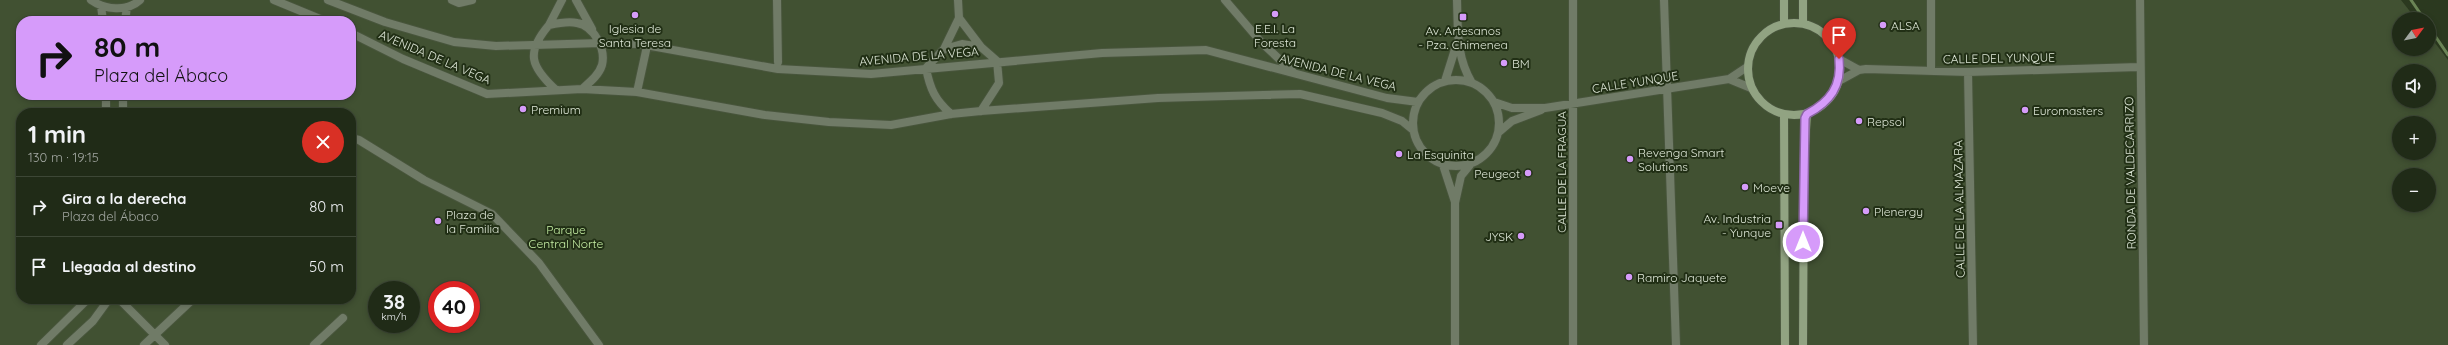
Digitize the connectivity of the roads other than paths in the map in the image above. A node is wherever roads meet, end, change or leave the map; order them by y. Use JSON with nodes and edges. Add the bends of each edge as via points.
{"nodes":[{"id":1,"x":91,"y":0,"type":"edge"},
{"id":2,"x":140,"y":0,"type":"edge"},
{"id":3,"x":274,"y":0,"type":"edge"},
{"id":4,"x":328,"y":0,"type":"edge"},
{"id":5,"x":452,"y":0,"type":"edge"},
{"id":6,"x":472,"y":0,"type":"edge"},
{"id":7,"x":562,"y":0,"type":"edge"},
{"id":8,"x":576,"y":0,"type":"edge"},
{"id":9,"x":778,"y":0,"type":"edge"},
{"id":10,"x":958,"y":0,"type":"edge"},
{"id":11,"x":1225,"y":0,"type":"edge"},
{"id":12,"x":1458,"y":0,"type":"edge"},
{"id":13,"x":1573,"y":0,"type":"edge"},
{"id":14,"x":1664,"y":0,"type":"edge"},
{"id":15,"x":1784,"y":0,"type":"edge"},
{"id":16,"x":1803,"y":0,"type":"edge"},
{"id":17,"x":1932,"y":0,"type":"edge"},
{"id":18,"x":2140,"y":0,"type":"edge"},
{"id":19,"x":101,"y":6,"type":"junction"},
{"id":20,"x":127,"y":7,"type":"junction"},
{"id":21,"x":102,"y":16,"type":"edge"},
{"id":22,"x":126,"y":16,"type":"edge"},
{"id":23,"x":313,"y":16,"type":"edge"},
{"id":24,"x":959,"y":18,"type":"junction"},
{"id":25,"x":1784,"y":23,"type":"junction"},
{"id":26,"x":1804,"y":23,"type":"junction"},
{"id":27,"x":550,"y":25,"type":"junction"},
{"id":28,"x":356,"y":35,"type":"edge"},
{"id":29,"x":1458,"y":38,"type":"junction"},
{"id":30,"x":601,"y":43,"type":"junction"},
{"id":31,"x":535,"y":44,"type":"junction"},
{"id":32,"x":647,"y":46,"type":"junction"},
{"id":33,"x":981,"y":47,"type":"junction"},
{"id":34,"x":944,"y":49,"type":"junction"},
{"id":35,"x":1839,"y":59,"type":"junction"},
{"id":36,"x":997,"y":61,"type":"junction"},
{"id":37,"x":778,"y":62,"type":"dead end"},
{"id":38,"x":1747,"y":67,"type":"junction"},
{"id":39,"x":2139,"y":67,"type":"junction"},
{"id":40,"x":926,"y":68,"type":"junction"},
{"id":41,"x":1859,"y":70,"type":"junction"},
{"id":42,"x":1931,"y":71,"type":"junction"},
{"id":43,"x":1968,"y":72,"type":"junction"},
{"id":44,"x":1296,"y":75,"type":"junction"},
{"id":45,"x":1729,"y":79,"type":"junction"},
{"id":46,"x":1445,"y":81,"type":"junction"},
{"id":47,"x":1839,"y":81,"type":"junction"},
{"id":48,"x":1472,"y":82,"type":"junction"},
{"id":49,"x":1751,"y":88,"type":"junction"},
{"id":50,"x":582,"y":89,"type":"junction"},
{"id":51,"x":556,"y":90,"type":"junction"},
{"id":52,"x":1666,"y":90,"type":"junction"},
{"id":53,"x":637,"y":92,"type":"junction"},
{"id":54,"x":1418,"y":102,"type":"junction"},
{"id":55,"x":1494,"y":102,"type":"junction"},
{"id":56,"x":1574,"y":103,"type":"junction"},
{"id":57,"x":1545,"y":108,"type":"junction"},
{"id":58,"x":981,"y":111,"type":"junction"},
{"id":59,"x":951,"y":114,"type":"junction"},
{"id":60,"x":1784,"y":114,"type":"junction"},
{"id":61,"x":1807,"y":114,"type":"junction"},
{"id":62,"x":1413,"y":130,"type":"junction"},
{"id":63,"x":1499,"y":132,"type":"junction"},
{"id":64,"x":356,"y":139,"type":"edge"},
{"id":65,"x":1443,"y":165,"type":"junction"},
{"id":66,"x":1470,"y":165,"type":"junction"},
{"id":67,"x":1455,"y":203,"type":"junction"},
{"id":68,"x":83,"y":304,"type":"edge"},
{"id":69,"x":105,"y":304,"type":"edge"},
{"id":70,"x":124,"y":304,"type":"edge"},
{"id":71,"x":188,"y":304,"type":"edge"},
{"id":72,"x":343,"y":318,"type":"dead end"},
{"id":73,"x":155,"y":335,"type":"junction"},
{"id":74,"x":41,"y":345,"type":"edge"},
{"id":75,"x":67,"y":345,"type":"edge"},
{"id":76,"x":144,"y":345,"type":"edge"},
{"id":77,"x":165,"y":345,"type":"edge"},
{"id":78,"x":314,"y":345,"type":"edge"},
{"id":79,"x":599,"y":345,"type":"edge"},
{"id":80,"x":1455,"y":345,"type":"edge"},
{"id":81,"x":1573,"y":345,"type":"edge"},
{"id":82,"x":1676,"y":345,"type":"edge"},
{"id":83,"x":1785,"y":345,"type":"edge"},
{"id":84,"x":1803,"y":345,"type":"edge"},
{"id":85,"x":1973,"y":345,"type":"edge"},
{"id":86,"x":2144,"y":345,"type":"edge"}],
"edges":[{"from":1,"to":19,"type":"street"},
{"from":2,"to":20,"type":"street"},
{"from":3,"to":23,"type":"street"},
{"from":4,"to":31,"type":"street","name":"AVENIDA DE LA VEGA","via":[[385,22],[454,42],[496,46]]},
{"from":5,"to":6,"type":"street","via":[[459,3]]},
{"from":7,"to":27,"type":"street"},
{"from":8,"to":30,"type":"street"},
{"from":9,"to":37,"type":"street"},
{"from":10,"to":24,"type":"street"},
{"from":11,"to":44,"type":"street","via":[[1261,42]]},
{"from":12,"to":29,"type":"street"},
{"from":13,"to":56,"type":"street","name":"CALLE DE LA FRAGUA"},
{"from":14,"to":52,"type":"street"},
{"from":15,"to":25,"type":"street"},
{"from":16,"to":26,"type":"street"},
{"from":17,"to":42,"type":"street"},
{"from":18,"to":39,"type":"street","name":"RONDA DE VALDECARRIZO"},
{"from":19,"to":20,"type":"street","via":[[114,9]]},
{"from":19,"to":21,"type":"street"},
{"from":20,"to":22,"type":"street"},
{"from":24,"to":33,"type":"street"},
{"from":24,"to":34,"type":"street"},
{"from":25,"to":26,"type":"street"},
{"from":25,"to":38,"type":"street","via":[[1770,29],[1758,39],[1750,52]]},
{"from":26,"to":35,"type":"street","via":[[1827,36],[1835,47]]},
{"from":27,"to":30,"type":"street","via":[[578,23],[587,28]]},
{"from":27,"to":31,"type":"street"},
{"from":28,"to":51,"type":"street","name":"AVENIDA DE LA VEGA","via":[[487,94]]},
{"from":29,"to":46,"type":"street"},
{"from":29,"to":48,"type":"street","via":[[1463,68]]},
{"from":30,"to":31,"type":"street","name":"AVENIDA DE LA VEGA"},
{"from":30,"to":32,"type":"street","name":"AVENIDA DE LA VEGA"},
{"from":30,"to":50,"type":"street","via":[[602,64],[595,77]]},
{"from":31,"to":51,"type":"street","via":[[533,62],[541,76]]},
{"from":32,"to":40,"type":"street","name":"AVENIDA DE LA VEGA","via":[[778,69],[870,74]]},
{"from":32,"to":53,"type":"street"},
{"from":33,"to":34,"type":"street","via":[[962,44]]},
{"from":33,"to":36,"type":"street"},
{"from":34,"to":40,"type":"street"},
{"from":35,"to":41,"type":"street","name":"CALLE DEL YUNQUE"},
{"from":35,"to":47,"type":"street"},
{"from":36,"to":40,"type":"street","name":"AVENIDA DE LA VEGA"},
{"from":36,"to":44,"type":"street","name":"AVENIDA DE LA VEGA","via":[[1102,53],[1206,50]]},
{"from":36,"to":58,"type":"street","via":[[999,83]]},
{"from":38,"to":45,"type":"street","name":"CALLE YUNQUE"},
{"from":38,"to":49,"type":"street"},
{"from":39,"to":43,"type":"street","name":"CALLE DEL YUNQUE"},
{"from":39,"to":86,"type":"street","name":"RONDA DE VALDECARRIZO"},
{"from":40,"to":59,"type":"street","via":[[930,89],[939,103]]},
{"from":41,"to":42,"type":"street","name":"CALLE DEL YUNQUE"},
{"from":41,"to":47,"type":"street","name":"CALLE DEL YUNQUE"},
{"from":42,"to":43,"type":"street","name":"CALLE DEL YUNQUE"},
{"from":43,"to":85,"type":"street","name":"CALLE DE LA ALMAZARA"},
{"from":44,"to":54,"type":"street","name":"AVENIDA DE LA VEGA","via":[[1387,98]]},
{"from":45,"to":49,"type":"street"},
{"from":45,"to":52,"type":"street","name":"CALLE YUNQUE"},
{"from":46,"to":48,"type":"street"},
{"from":46,"to":54,"type":"street","via":[[1425,92]]},
{"from":47,"to":61,"type":"street","via":[[1832,95],[1821,107]]},
{"from":48,"to":55,"type":"street","via":[[1485,90]]},
{"from":49,"to":60,"type":"street","via":[[1759,100],[1770,109]]},
{"from":50,"to":51,"type":"street","name":"AVENIDA DE LA VEGA"},
{"from":50,"to":53,"type":"street","name":"AVENIDA DE LA VEGA"},
{"from":52,"to":56,"type":"street","name":"CALLE YUNQUE"},
{"from":52,"to":82,"type":"street"},
{"from":53,"to":59,"type":"street","name":"AVENIDA DE LA VEGA","via":[[765,115],[829,122],[891,125]]},
{"from":54,"to":62,"type":"street","via":[[1413,115]]},
{"from":55,"to":57,"type":"street","name":"CALLE YUNQUE","via":[[1512,108]]},
{"from":55,"to":63,"type":"street","via":[[1499,116]]},
{"from":56,"to":57,"type":"street","name":"CALLE YUNQUE"},
{"from":56,"to":81,"type":"street","name":"CALLE DE LA FRAGUA"},
{"from":57,"to":63,"type":"street","name":"CALLE YUNQUE","via":[[1512,121]]},
{"from":58,"to":59,"type":"street","name":"AVENIDA DE LA VEGA"},
{"from":58,"to":62,"type":"street","name":"AVENIDA DE LA VEGA","via":[[1158,98],[1300,94],[1382,113],[1402,121]]},
{"from":60,"to":61,"type":"street"},
{"from":60,"to":83,"type":"street"},
{"from":61,"to":84,"type":"street","via":[[1804,161]]},
{"from":62,"to":65,"type":"street","via":[[1416,141],[1423,151]]},
{"from":63,"to":66,"type":"street","via":[[1489,152]]},
{"from":64,"to":79,"type":"street","via":[[422,183],[492,214],[539,262]]},
{"from":65,"to":66,"type":"street"},
{"from":65,"to":67,"type":"street"},
{"from":66,"to":67,"type":"street","via":[[1461,176]]},
{"from":67,"to":80,"type":"street"},
{"from":68,"to":74,"type":"street"},
{"from":69,"to":75,"type":"street","via":[[93,321]]},
{"from":70,"to":73,"type":"street"},
{"from":71,"to":73,"type":"street"},
{"from":72,"to":78,"type":"street"},
{"from":73,"to":76,"type":"street"},
{"from":73,"to":77,"type":"street"}]}
